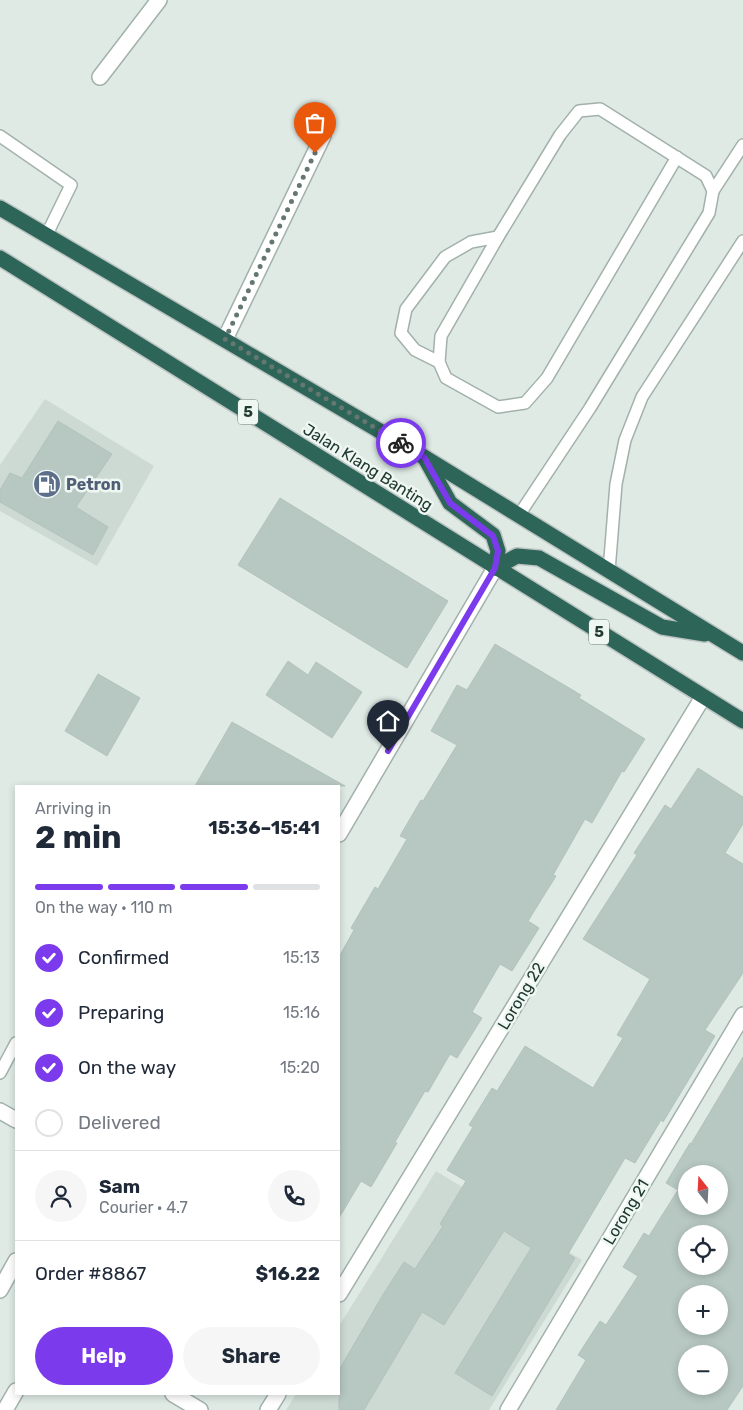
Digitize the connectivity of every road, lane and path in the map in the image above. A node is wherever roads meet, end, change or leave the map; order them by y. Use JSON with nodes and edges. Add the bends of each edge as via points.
{"nodes":[{"id":1,"x":159,"y":0,"type":"edge"},
{"id":2,"x":100,"y":77,"type":"dead end"},
{"id":3,"x":0,"y":136,"type":"edge"},
{"id":4,"x":323,"y":136,"type":"dead end"},
{"id":5,"x":743,"y":145,"type":"edge"},
{"id":6,"x":677,"y":157,"type":"junction"},
{"id":7,"x":713,"y":191,"type":"junction"},
{"id":8,"x":0,"y":208,"type":"edge"},
{"id":9,"x":46,"y":236,"type":"junction"},
{"id":10,"x":498,"y":237,"type":"junction"},
{"id":11,"x":743,"y":241,"type":"edge"},
{"id":12,"x":2,"y":263,"type":"edge"},
{"id":13,"x":225,"y":339,"type":"junction"},
{"id":14,"x":439,"y":362,"type":"junction"},
{"id":15,"x":424,"y":457,"type":"junction"},
{"id":16,"x":519,"y":515,"type":"junction"},
{"id":17,"x":495,"y":568,"type":"junction"},
{"id":18,"x":609,"y":571,"type":"junction"},
{"id":19,"x":714,"y":636,"type":"junction"},
{"id":20,"x":743,"y":653,"type":"edge"},
{"id":21,"x":703,"y":697,"type":"junction"},
{"id":22,"x":743,"y":721,"type":"edge"},
{"id":23,"x":340,"y":832,"type":"edge"},
{"id":24,"x":743,"y":1015,"type":"edge"},
{"id":25,"x":15,"y":1045,"type":"edge"},
{"id":26,"x":0,"y":1073,"type":"edge"},
{"id":27,"x":0,"y":1111,"type":"edge"},
{"id":28,"x":15,"y":1119,"type":"edge"},
{"id":29,"x":15,"y":1263,"type":"edge"},
{"id":30,"x":0,"y":1290,"type":"edge"},
{"id":31,"x":340,"y":1292,"type":"edge"},
{"id":32,"x":15,"y":1393,"type":"edge"},
{"id":33,"x":175,"y":1395,"type":"edge"},
{"id":34,"x":277,"y":1395,"type":"edge"},
{"id":35,"x":5,"y":1410,"type":"edge"},
{"id":36,"x":200,"y":1410,"type":"edge"},
{"id":37,"x":268,"y":1410,"type":"edge"},
{"id":38,"x":508,"y":1410,"type":"edge"}],
"edges":[{"from":1,"to":2,"type":"street"},
{"from":3,"to":9,"type":"lane","via":[[72,185]]},
{"from":4,"to":13,"type":"street"},
{"from":5,"to":7,"type":"lane"},
{"from":6,"to":7,"type":"lane","via":[[706,176]]},
{"from":6,"to":10,"type":"lane","via":[[600,110],[578,111]]},
{"from":6,"to":14,"type":"lane","via":[[547,378],[525,403],[498,407],[446,378]]},
{"from":7,"to":16,"type":"lane","via":[[709,213],[590,408]]},
{"from":8,"to":9,"type":"highway"},
{"from":9,"to":13,"type":"highway"},
{"from":10,"to":14,"type":"lane","via":[[442,336]]},
{"from":10,"to":14,"type":"lane","via":[[470,242],[445,257],[406,309],[401,333],[415,350]]},
{"from":11,"to":18,"type":"lane","via":[[642,397],[625,440],[616,484]]},
{"from":12,"to":17,"type":"highway","name":"Jalan Klang Banting","number":"5"},
{"from":13,"to":15,"type":"highway"},
{"from":15,"to":16,"type":"highway"},
{"from":15,"to":17,"type":"highway","via":[[450,503],[493,536],[498,551]]},
{"from":16,"to":18,"type":"highway"},
{"from":17,"to":19,"type":"highway","via":[[518,556],[539,558],[662,627]]},
{"from":17,"to":21,"type":"highway","name":"Jalan Klang Banting","number":"5"},
{"from":17,"to":23,"type":"street"},
{"from":18,"to":19,"type":"highway"},
{"from":19,"to":20,"type":"highway"},
{"from":21,"to":22,"type":"highway","name":"Jalan Klang Banting","number":"5"},
{"from":21,"to":31,"type":"street","name":"Lorong 22"},
{"from":24,"to":38,"type":"street","name":"Lorong 21"},
{"from":25,"to":26,"type":"lane"},
{"from":27,"to":28,"type":"street"},
{"from":29,"to":30,"type":"street"},
{"from":32,"to":35,"type":"street"},
{"from":33,"to":36,"type":"street"},
{"from":34,"to":37,"type":"street"}]}
